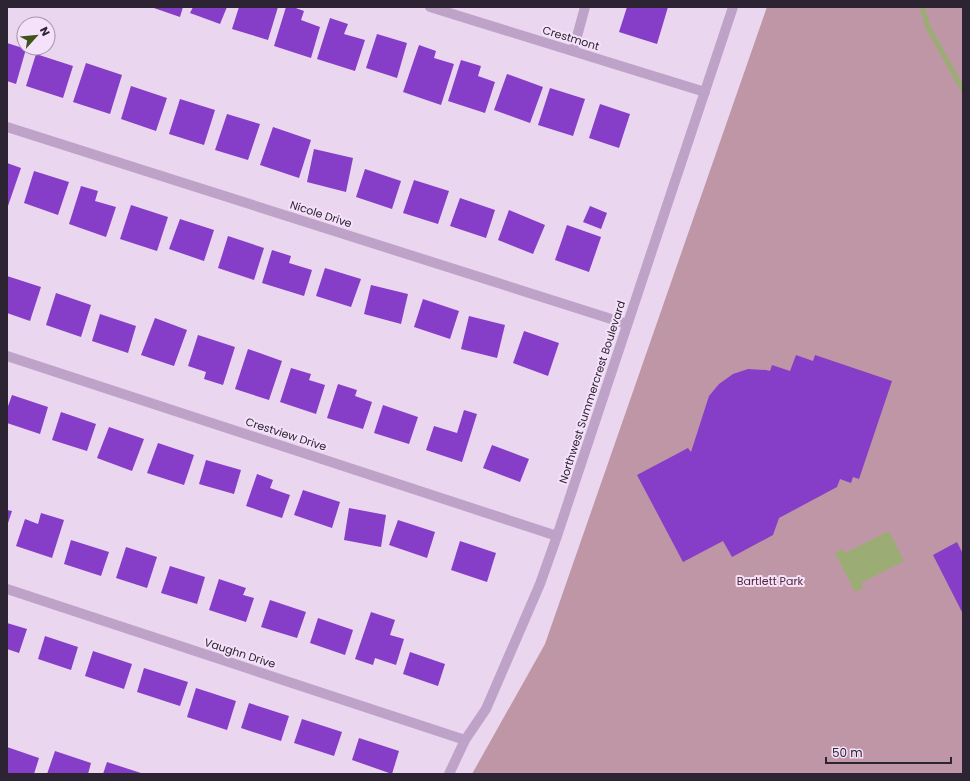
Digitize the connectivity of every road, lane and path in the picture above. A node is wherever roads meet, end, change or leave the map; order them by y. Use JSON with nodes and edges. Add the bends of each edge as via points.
{"nodes":[{"id":1,"x":430,"y":7,"type":"edge"},
{"id":2,"x":585,"y":7,"type":"edge"},
{"id":3,"x":733,"y":7,"type":"edge"},
{"id":4,"x":573,"y":51,"type":"junction"},
{"id":5,"x":704,"y":92,"type":"junction"},
{"id":6,"x":7,"y":127,"type":"edge"},
{"id":7,"x":627,"y":324,"type":"junction"},
{"id":8,"x":7,"y":356,"type":"edge"},
{"id":9,"x":557,"y":536,"type":"junction"},
{"id":10,"x":7,"y":589,"type":"edge"},
{"id":11,"x":465,"y":740,"type":"junction"},
{"id":12,"x":449,"y":774,"type":"edge"}],
"edges":[{"from":1,"to":4,"type":"street","name":"Crestmont"},
{"from":2,"to":4,"type":"street"},
{"from":3,"to":5,"type":"street","name":"Northwest Summercrest Boulevard"},
{"from":4,"to":5,"type":"street","name":"Crestmont"},
{"from":5,"to":7,"type":"street","name":"Northwest Summercrest Boulevard"},
{"from":6,"to":7,"type":"street","name":"Nicole Drive"},
{"from":7,"to":9,"type":"street","name":"Northwest Summercrest Boulevard"},
{"from":8,"to":9,"type":"street","name":"Crestview Drive"},
{"from":9,"to":11,"type":"street","name":"Northwest Summercrest Boulevard","via":[[540,584],[486,709]]},
{"from":10,"to":11,"type":"street","name":"Vaughn Drive"},
{"from":11,"to":12,"type":"street","name":"Northwest Summercrest Boulevard"}]}
